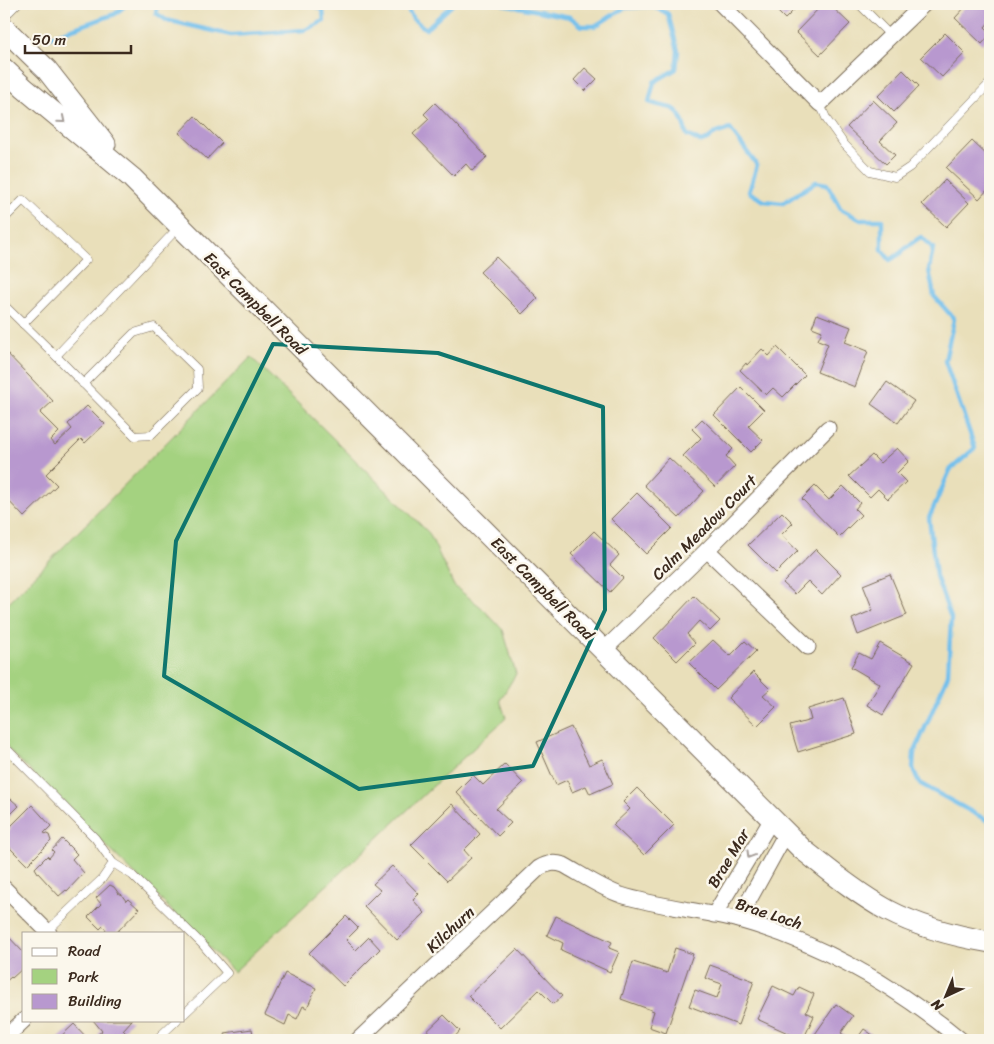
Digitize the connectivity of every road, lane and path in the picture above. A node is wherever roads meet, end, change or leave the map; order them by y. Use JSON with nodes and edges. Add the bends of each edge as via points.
{"nodes":[{"id":1,"x":17,"y":4,"type":"edge"},
{"id":2,"x":721,"y":4,"type":"edge"},
{"id":3,"x":859,"y":4,"type":"edge"},
{"id":4,"x":924,"y":4,"type":"edge"},
{"id":5,"x":4,"y":17,"type":"edge"},
{"id":6,"x":4,"y":28,"type":"edge"},
{"id":7,"x":891,"y":36,"type":"junction"},
{"id":8,"x":4,"y":69,"type":"edge"},
{"id":9,"x":990,"y":83,"type":"edge"},
{"id":10,"x":820,"y":104,"type":"junction"},
{"id":11,"x":132,"y":178,"type":"junction"},
{"id":12,"x":4,"y":219,"type":"edge"},
{"id":13,"x":179,"y":226,"type":"junction"},
{"id":14,"x":4,"y":305,"type":"edge"},
{"id":15,"x":24,"y":324,"type":"junction"},
{"id":16,"x":56,"y":356,"type":"junction"},
{"id":17,"x":83,"y":384,"type":"junction"},
{"id":18,"x":828,"y":428,"type":"dead end"},
{"id":19,"x":707,"y":550,"type":"junction"},
{"id":20,"x":808,"y":647,"type":"dead end"},
{"id":21,"x":604,"y":650,"type":"junction"},
{"id":22,"x":4,"y":746,"type":"edge"},
{"id":23,"x":778,"y":826,"type":"junction"},
{"id":24,"x":113,"y":863,"type":"junction"},
{"id":25,"x":548,"y":863,"type":"joint"},
{"id":26,"x":6,"y":894,"type":"edge"},
{"id":27,"x":714,"y":915,"type":"junction"},
{"id":28,"x":738,"y":920,"type":"junction"},
{"id":29,"x":48,"y":932,"type":"edge"},
{"id":30,"x":990,"y":942,"type":"edge"},
{"id":31,"x":185,"y":1013,"type":"edge"},
{"id":32,"x":22,"y":1022,"type":"edge"},
{"id":33,"x":175,"y":1022,"type":"edge"},
{"id":34,"x":4,"y":1039,"type":"edge"},
{"id":35,"x":156,"y":1040,"type":"edge"},
{"id":36,"x":358,"y":1040,"type":"edge"},
{"id":37,"x":961,"y":1040,"type":"edge"}],
"edges":[{"from":1,"to":5,"type":"lane"},
{"from":2,"to":10,"type":"street"},
{"from":3,"to":7,"type":"lane"},
{"from":4,"to":7,"type":"street"},
{"from":6,"to":11,"type":"main road","name":"East Campbell Road","via":[[47,70]]},
{"from":7,"to":10,"type":"street"},
{"from":8,"to":11,"type":"main road","name":"East Campbell Road","one_way":true},
{"from":9,"to":10,"type":"lane","via":[[910,167],[895,177],[870,171],[844,144]]},
{"from":11,"to":13,"type":"main road","name":"East Campbell Road"},
{"from":12,"to":15,"type":"lane","via":[[23,200],[86,260]]},
{"from":13,"to":16,"type":"lane"},
{"from":13,"to":21,"type":"main road","name":"East Campbell Road"},
{"from":14,"to":15,"type":"lane"},
{"from":15,"to":16,"type":"lane"},
{"from":16,"to":17,"type":"lane"},
{"from":17,"to":17,"type":"lane","via":[[135,436],[151,435],[198,388],[197,369],[154,327],[134,333]]},
{"from":18,"to":19,"type":"street","name":"Calm Meadow Court"},
{"from":19,"to":20,"type":"street"},
{"from":19,"to":21,"type":"street","name":"Calm Meadow Court"},
{"from":21,"to":23,"type":"main road","name":"East Campbell Road"},
{"from":22,"to":24,"type":"lane","via":[[95,838]]},
{"from":23,"to":27,"type":"street","name":"Brae Mar","one_way":true},
{"from":23,"to":28,"type":"street"},
{"from":23,"to":30,"type":"main road","name":"East Campbell Road","via":[[845,883],[887,910],[933,929]]},
{"from":24,"to":29,"type":"lane","via":[[102,879]]},
{"from":24,"to":31,"type":"lane","via":[[132,875],[227,973]]},
{"from":25,"to":27,"type":"street","name":"Brae Loch","via":[[564,865],[619,894]]},
{"from":25,"to":36,"type":"street","name":"Kilchurn"},
{"from":26,"to":29,"type":"street"},
{"from":27,"to":28,"type":"street","name":"Brae Loch"},
{"from":28,"to":37,"type":"street","name":"Brae Loch","via":[[804,943],[868,974]]},
{"from":32,"to":34,"type":"street"},
{"from":33,"to":35,"type":"lane"}]}
